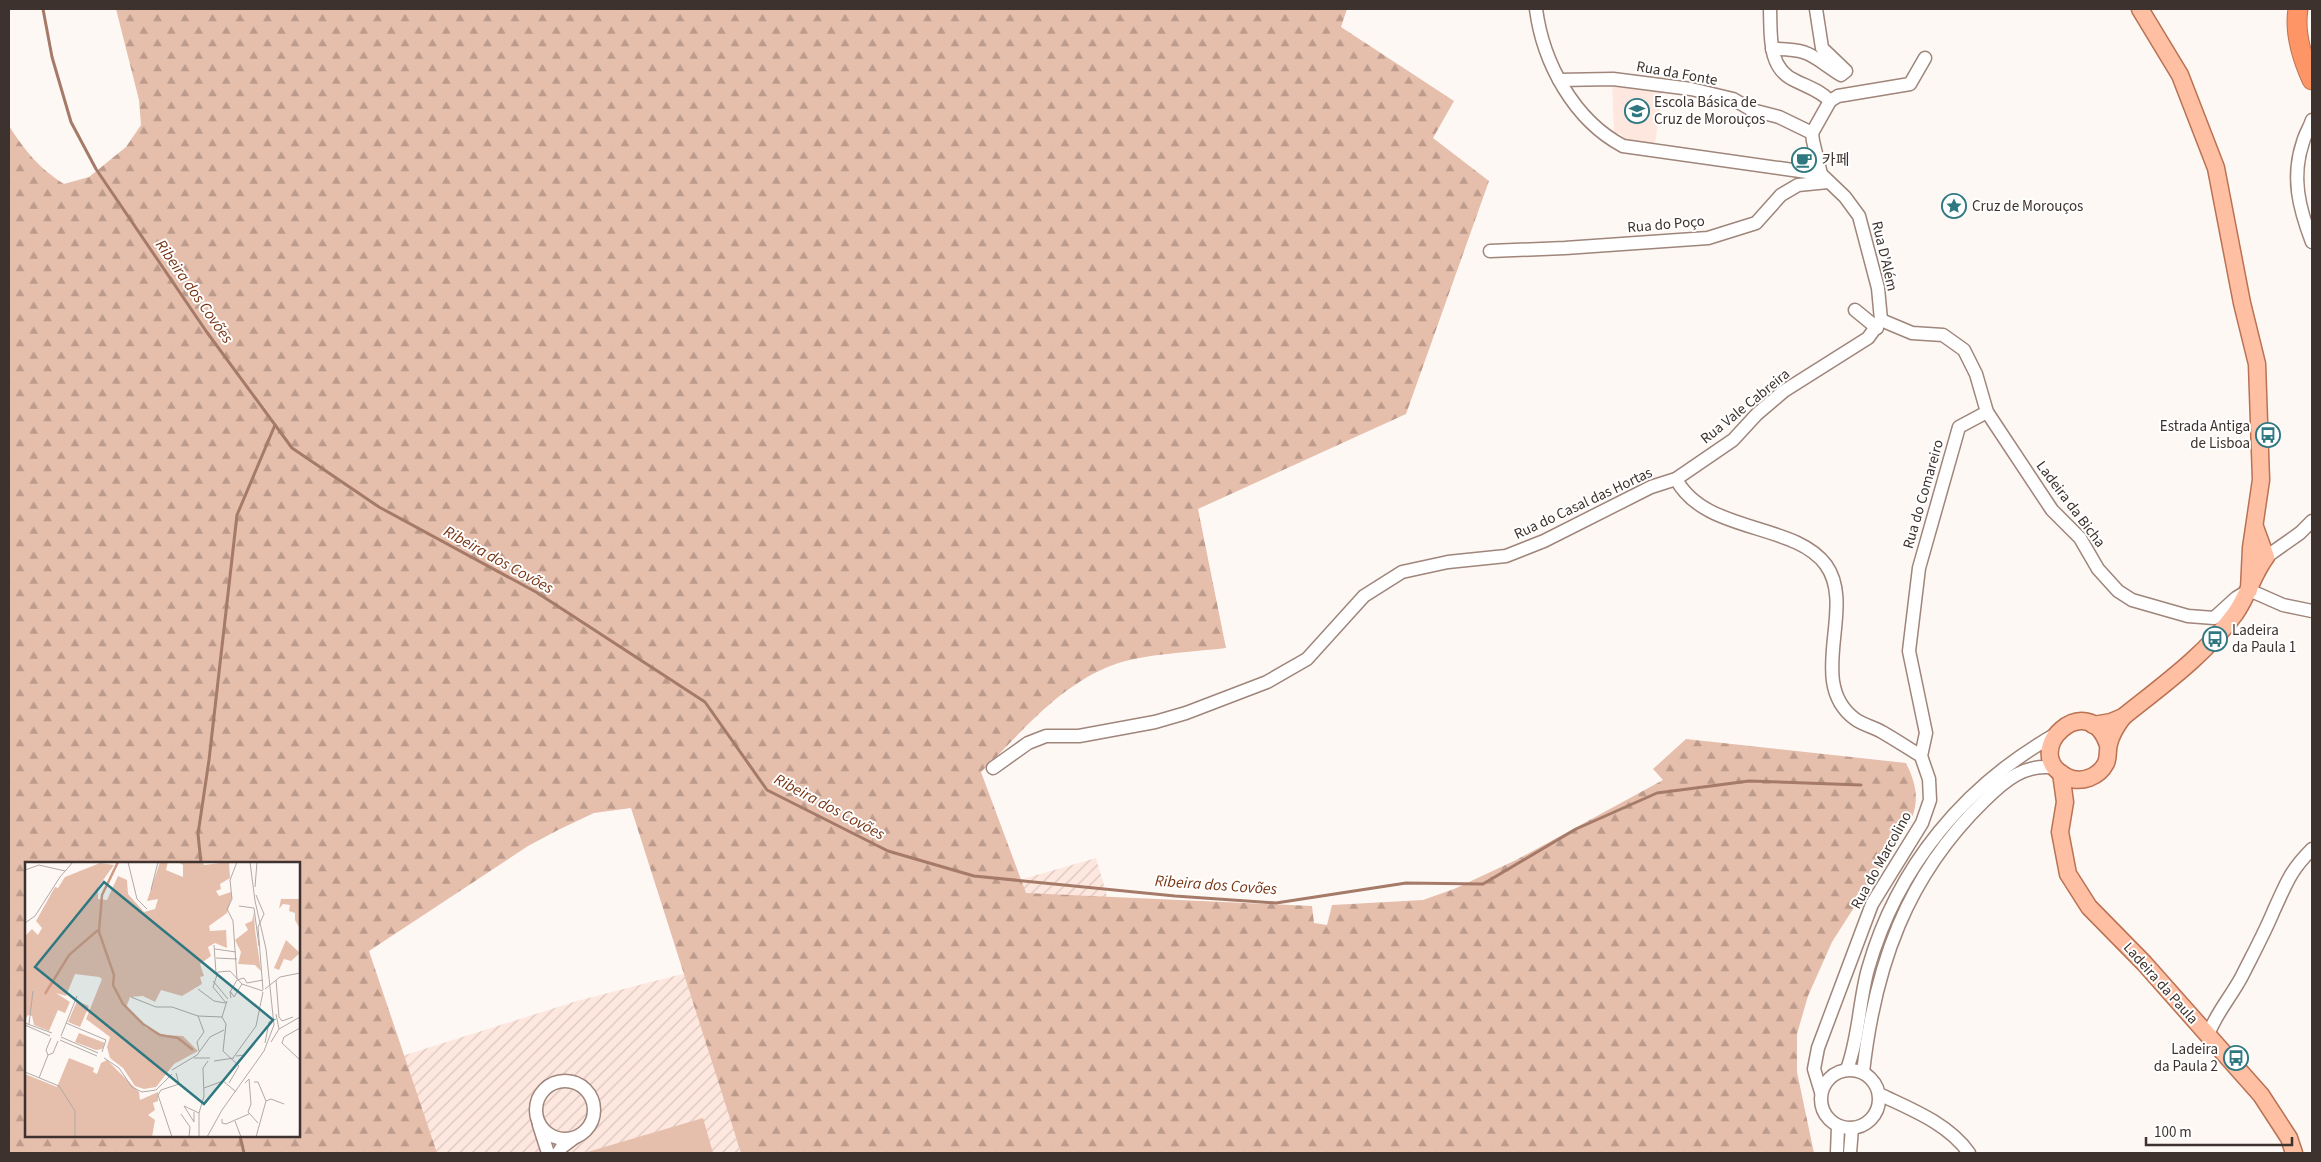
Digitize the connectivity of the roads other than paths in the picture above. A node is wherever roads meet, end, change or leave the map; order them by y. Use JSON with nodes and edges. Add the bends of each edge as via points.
{"nodes":[{"id":1,"x":1536,"y":9,"type":"edge"},
{"id":2,"x":1770,"y":9,"type":"edge"},
{"id":3,"x":1816,"y":9,"type":"edge"},
{"id":4,"x":2140,"y":9,"type":"edge"},
{"id":5,"x":2295,"y":12,"type":"edge"},
{"id":6,"x":1772,"y":49,"type":"junction"},
{"id":7,"x":1925,"y":58,"type":"dead end"},
{"id":8,"x":1559,"y":80,"type":"junction"},
{"id":9,"x":2312,"y":80,"type":"edge"},
{"id":10,"x":1830,"y":100,"type":"junction"},
{"id":11,"x":2312,"y":120,"type":"edge"},
{"id":12,"x":1812,"y":133,"type":"junction"},
{"id":13,"x":2312,"y":141,"type":"edge"},
{"id":14,"x":2299,"y":161,"type":"junction"},
{"id":15,"x":1825,"y":178,"type":"junction"},
{"id":16,"x":2312,"y":242,"type":"edge"},
{"id":17,"x":1490,"y":251,"type":"dead end"},
{"id":18,"x":1855,"y":310,"type":"dead end"},
{"id":19,"x":1879,"y":324,"type":"junction"},
{"id":20,"x":1987,"y":412,"type":"junction"},
{"id":21,"x":1676,"y":479,"type":"junction"},
{"id":22,"x":2312,"y":521,"type":"edge"},
{"id":23,"x":2256,"y":530,"type":"junction"},
{"id":24,"x":2283,"y":544,"type":"junction"},
{"id":25,"x":2251,"y":548,"type":"junction"},
{"id":26,"x":2266,"y":557,"type":"junction"},
{"id":27,"x":2248,"y":590,"type":"junction"},
{"id":28,"x":2312,"y":611,"type":"edge"},
{"id":29,"x":2123,"y":717,"type":"junction"},
{"id":30,"x":2093,"y":725,"type":"junction"},
{"id":31,"x":2056,"y":734,"type":"junction"},
{"id":32,"x":2108,"y":745,"type":"junction"},
{"id":33,"x":1921,"y":756,"type":"junction"},
{"id":34,"x":993,"y":768,"type":"dead end"},
{"id":35,"x":2058,"y":770,"type":"junction"},
{"id":36,"x":2088,"y":779,"type":"junction"},
{"id":37,"x":2066,"y":802,"type":"junction"},
{"id":38,"x":2312,"y":849,"type":"edge"},
{"id":39,"x":2208,"y":1035,"type":"junction"},
{"id":40,"x":1816,"y":1059,"type":"junction"},
{"id":41,"x":1847,"y":1069,"type":"junction"},
{"id":42,"x":1863,"y":1072,"type":"junction"},
{"id":43,"x":1834,"y":1074,"type":"junction"},
{"id":44,"x":1821,"y":1092,"type":"junction"},
{"id":45,"x":1879,"y":1094,"type":"junction"},
{"id":46,"x":1902,"y":1106,"type":"junction"},
{"id":47,"x":1877,"y":1110,"type":"junction"},
{"id":48,"x":538,"y":1122,"type":"junction"},
{"id":49,"x":1838,"y":1126,"type":"junction"},
{"id":50,"x":1852,"y":1128,"type":"junction"},
{"id":51,"x":575,"y":1137,"type":"junction"},
{"id":52,"x":548,"y":1153,"type":"edge"},
{"id":53,"x":558,"y":1153,"type":"edge"},
{"id":54,"x":1836,"y":1153,"type":"edge"},
{"id":55,"x":1850,"y":1153,"type":"edge"},
{"id":56,"x":1969,"y":1153,"type":"edge"},
{"id":57,"x":2294,"y":1153,"type":"edge"}],
"edges":[{"from":1,"to":8,"type":"street","via":[[1538,26]]},
{"from":2,"to":6,"type":"street"},
{"from":3,"to":6,"type":"street","via":[[1822,48],[1846,71],[1840,75],[1806,52]]},
{"from":4,"to":23,"type":"main road","via":[[2180,75],[2216,168],[2257,364],[2260,480]]},
{"from":5,"to":9,"type":"highway","via":[[2302,54]]},
{"from":6,"to":10,"type":"street","via":[[1774,59],[1785,75]]},
{"from":7,"to":10,"type":"street","via":[[1910,84]]},
{"from":8,"to":12,"type":"street","name":"Rua da Fonte","via":[[1612,79],[1692,89],[1733,99],[1752,110],[1779,117]]},
{"from":8,"to":15,"type":"street","via":[[1578,110],[1605,136],[1623,146]]},
{"from":10,"to":12,"type":"street"},
{"from":11,"to":14,"type":"street"},
{"from":12,"to":15,"type":"street"},
{"from":13,"to":14,"type":"street"},
{"from":14,"to":16,"type":"street","via":[[2296,182],[2299,204]]},
{"from":15,"to":17,"type":"street","name":"Rua do Poço","via":[[1798,185],[1781,195],[1756,223],[1708,238]]},
{"from":15,"to":19,"type":"street","name":"Rua D'Além","via":[[1859,216],[1878,288]]},
{"from":18,"to":19,"type":"street"},
{"from":19,"to":20,"type":"street","via":[[1912,333],[1943,334],[1964,350],[1976,374]]},
{"from":19,"to":21,"type":"street","name":"Rua Vale Cabreira","via":[[1868,338],[1784,391],[1733,440]]},
{"from":20,"to":27,"type":"street","name":"Ladeira da Bicha","via":[[2052,510],[2080,538],[2098,569],[2118,591],[2132,600],[2206,619],[2214,618]]},
{"from":20,"to":33,"type":"street","name":"Rua do Comareiro","via":[[1959,427],[1919,568],[1909,651],[1926,733]]},
{"from":21,"to":33,"type":"street","via":[[1683,493],[1700,506],[1808,549],[1826,566],[1836,587],[1831,671],[1838,698],[1855,718]]},
{"from":21,"to":34,"type":"street","name":"Rua do Casal das Hortas","via":[[1651,487],[1544,541],[1506,556],[1448,562],[1402,572],[1364,596],[1307,658],[1267,682],[1155,722],[1078,736],[1046,736],[1028,743]]},
{"from":22,"to":24,"type":"street"},
{"from":23,"to":24,"type":"street"},
{"from":23,"to":25,"type":"main road"},
{"from":23,"to":26,"type":"main road"},
{"from":24,"to":26,"type":"street"},
{"from":25,"to":26,"type":"street"},
{"from":25,"to":27,"type":"main road"},
{"from":26,"to":27,"type":"main road","via":[[2256,570]]},
{"from":27,"to":28,"type":"street","via":[[2283,605]]},
{"from":27,"to":29,"type":"main road","via":[[2237,612],[2215,639]]},
{"from":29,"to":30,"type":"main road"},
{"from":29,"to":32,"type":"main road"},
{"from":30,"to":31,"type":"main road","via":[[2085,722],[2069,724]]},
{"from":30,"to":32,"type":"main road","via":[[2103,733]]},
{"from":31,"to":35,"type":"main road","via":[[2050,751]]},
{"from":31,"to":41,"type":"street","via":[[1986,782],[1952,814],[1924,849],[1882,928],[1868,970]]},
{"from":32,"to":36,"type":"main road","via":[[2102,769]]},
{"from":33,"to":40,"type":"street","name":"Rua do Marcolino","via":[[1929,779],[1930,800],[1925,815],[1872,904]]},
{"from":35,"to":36,"type":"main road","via":[[2078,780]]},
{"from":35,"to":37,"type":"main road"},
{"from":35,"to":42,"type":"street","via":[[2038,765],[2016,774],[1962,823],[1935,856],[1911,895],[1894,933],[1871,1020]]},
{"from":36,"to":37,"type":"main road","via":[[2072,792]]},
{"from":37,"to":39,"type":"main road","name":"Ladeira da Paula","via":[[2060,832],[2068,874],[2089,907]]},
{"from":38,"to":39,"type":"street","via":[[2297,864],[2282,888],[2241,978],[2214,1018]]},
{"from":39,"to":57,"type":"main road","name":"Ladeira da Paula","via":[[2261,1095],[2289,1138]]},
{"from":40,"to":43,"type":"street"},
{"from":40,"to":44,"type":"street","name":"Rua do Marcolino","via":[[1815,1075]]},
{"from":41,"to":42,"type":"street"},
{"from":41,"to":43,"type":"street"},
{"from":42,"to":45,"type":"street","via":[[1876,1085]]},
{"from":43,"to":44,"type":"street","via":[[1828,1078]]},
{"from":44,"to":49,"type":"street","via":[[1825,1114]]},
{"from":45,"to":46,"type":"street"},
{"from":45,"to":47,"type":"street"},
{"from":46,"to":47,"type":"street"},
{"from":46,"to":56,"type":"street","via":[[1925,1116]]},
{"from":47,"to":50,"type":"street","via":[[1867,1122]]},
{"from":48,"to":51,"type":"street","via":[[553,1136]]},
{"from":48,"to":51,"type":"street","via":[[536,1108],[540,1093],[561,1080],[572,1081],[588,1092],[594,1114],[587,1128]]},
{"from":48,"to":52,"type":"street"},
{"from":49,"to":50,"type":"street"},
{"from":49,"to":54,"type":"street"},
{"from":50,"to":55,"type":"street"},
{"from":51,"to":53,"type":"street"}]}
